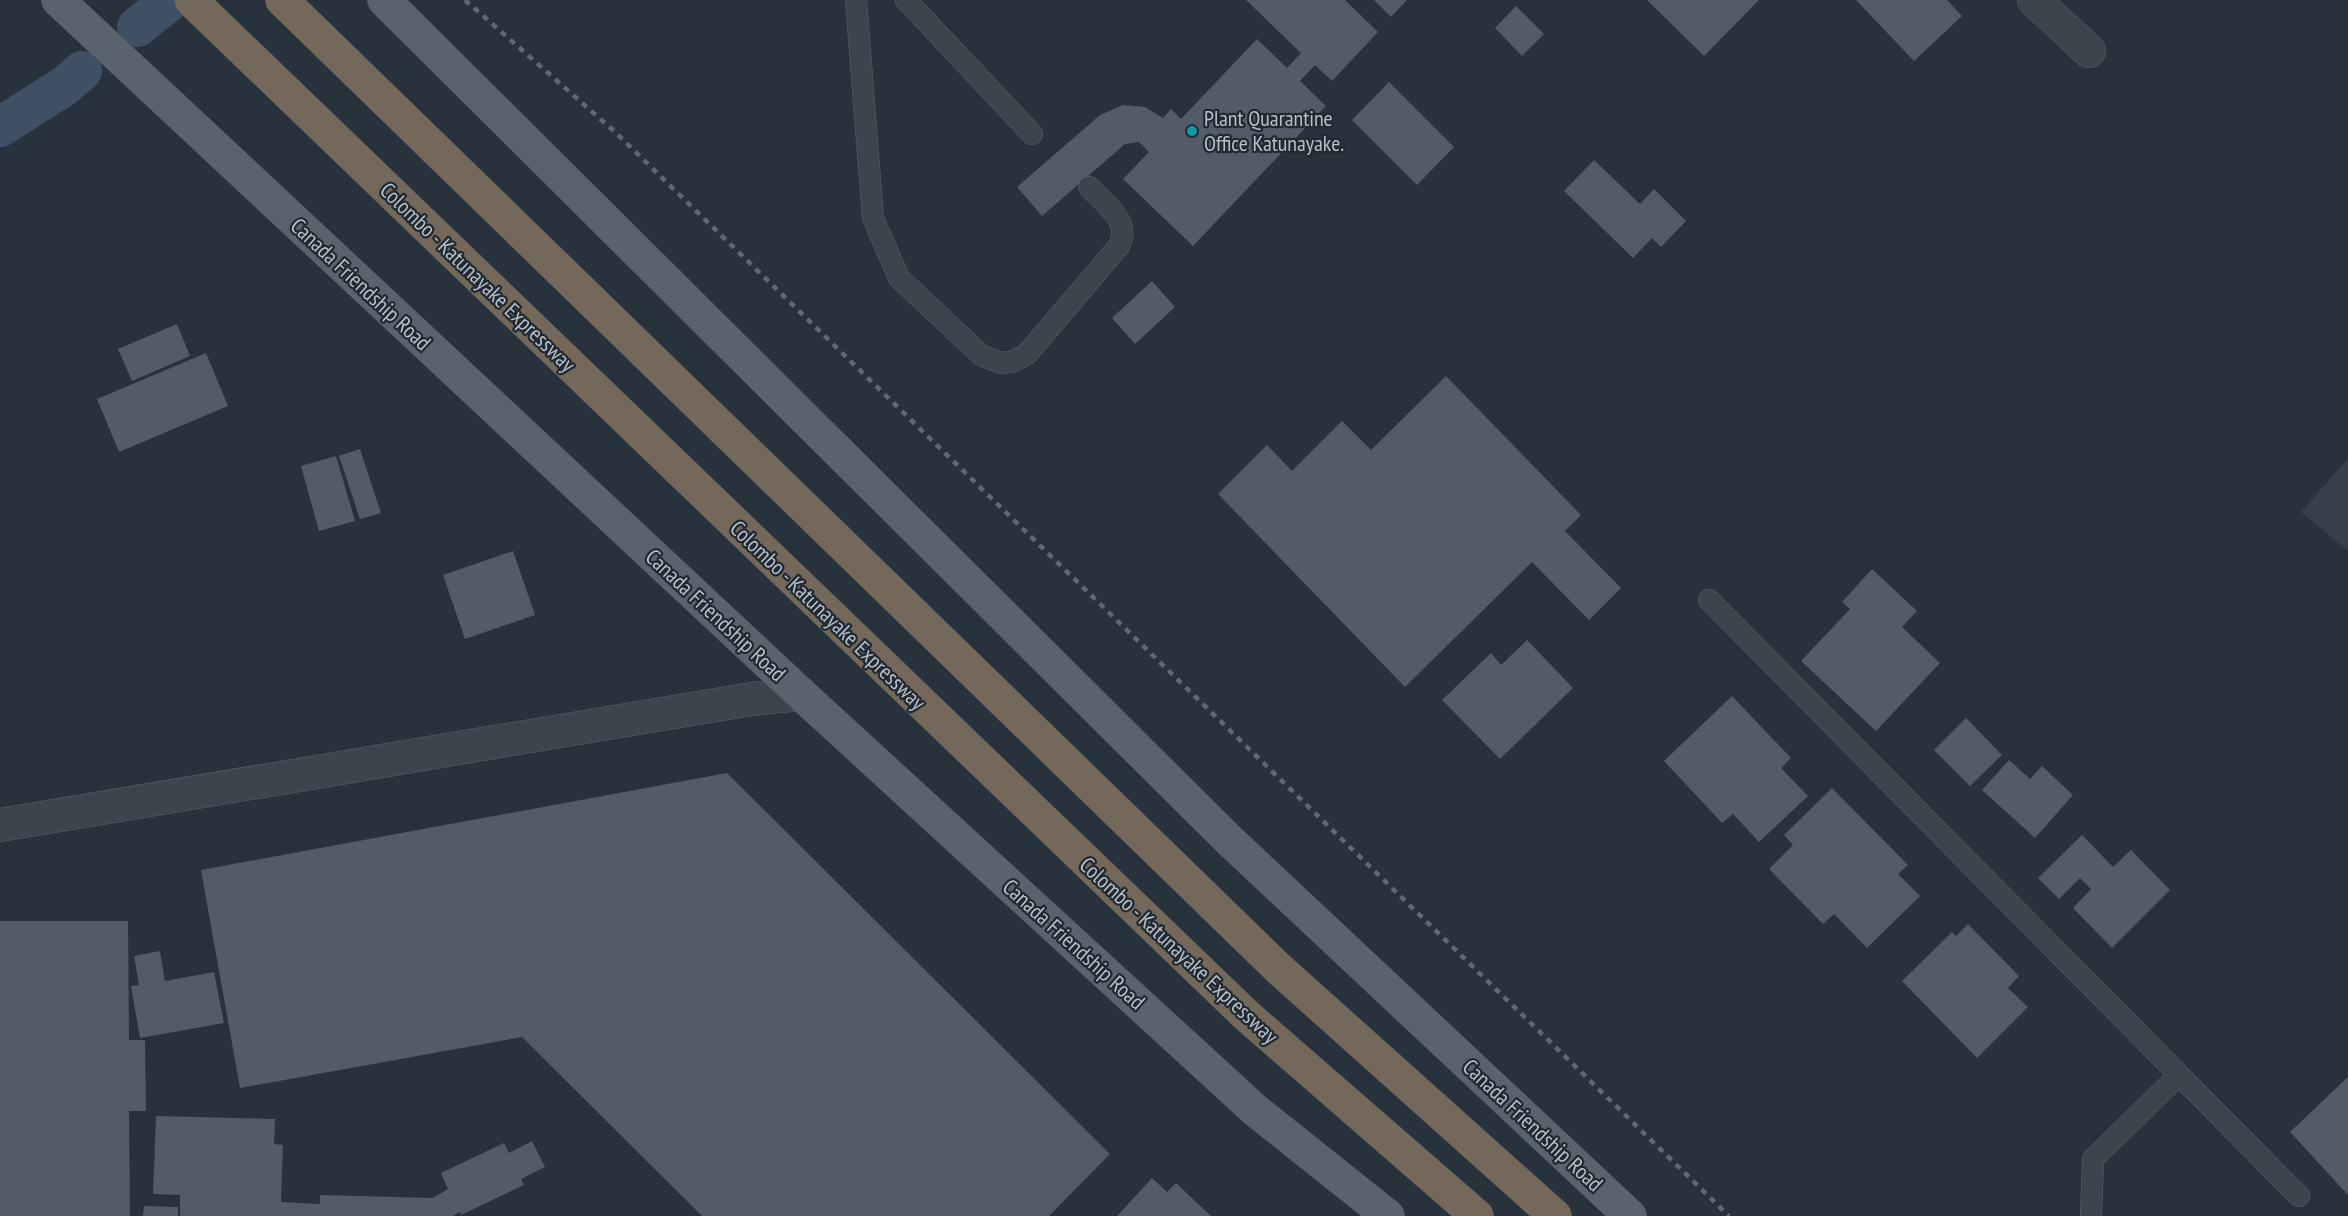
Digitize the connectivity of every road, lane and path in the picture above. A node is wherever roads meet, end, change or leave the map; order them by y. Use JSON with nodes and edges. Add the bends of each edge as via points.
{"nodes":[{"id":1,"x":58,"y":0,"type":"edge"},
{"id":2,"x":191,"y":0,"type":"edge"},
{"id":3,"x":282,"y":0,"type":"edge"},
{"id":4,"x":384,"y":0,"type":"edge"},
{"id":5,"x":856,"y":0,"type":"edge"},
{"id":6,"x":906,"y":0,"type":"edge"},
{"id":7,"x":2034,"y":0,"type":"edge"},
{"id":8,"x":2089,"y":51,"type":"dead end"},
{"id":9,"x":1032,"y":134,"type":"dead end"},
{"id":10,"x":1089,"y":187,"type":"dead end"},
{"id":11,"x":1709,"y":600,"type":"dead end"},
{"id":12,"x":801,"y":694,"type":"junction"},
{"id":13,"x":0,"y":825,"type":"edge"},
{"id":14,"x":2179,"y":1075,"type":"junction"},
{"id":15,"x":2299,"y":1196,"type":"dead end"},
{"id":16,"x":1388,"y":1216,"type":"edge"},
{"id":17,"x":1477,"y":1216,"type":"edge"},
{"id":18,"x":1555,"y":1216,"type":"edge"},
{"id":19,"x":1630,"y":1216,"type":"edge"},
{"id":20,"x":2091,"y":1216,"type":"edge"}],
"edges":[{"from":1,"to":12,"type":"main road","name":"Canada Friendship Road"},
{"from":2,"to":17,"type":"highway","name":"Colombo - Katunayake Expressway","via":[[1246,1015]]},
{"from":3,"to":18,"type":"highway","via":[[1278,968]]},
{"from":4,"to":19,"type":"main road","name":"Canada Friendship Road","via":[[1229,840]]},
{"from":5,"to":10,"type":"lane","via":[[873,218],[899,278],[981,355],[1001,363],[1027,354],[1119,246],[1124,230],[1120,220]]},
{"from":6,"to":9,"type":"lane"},
{"from":7,"to":8,"type":"street"},
{"from":11,"to":14,"type":"lane"},
{"from":12,"to":13,"type":"street"},
{"from":12,"to":16,"type":"main road","name":"Canada Friendship Road","via":[[1255,1110]]},
{"from":14,"to":15,"type":"lane"},
{"from":14,"to":20,"type":"lane","via":[[2093,1159]]}]}
